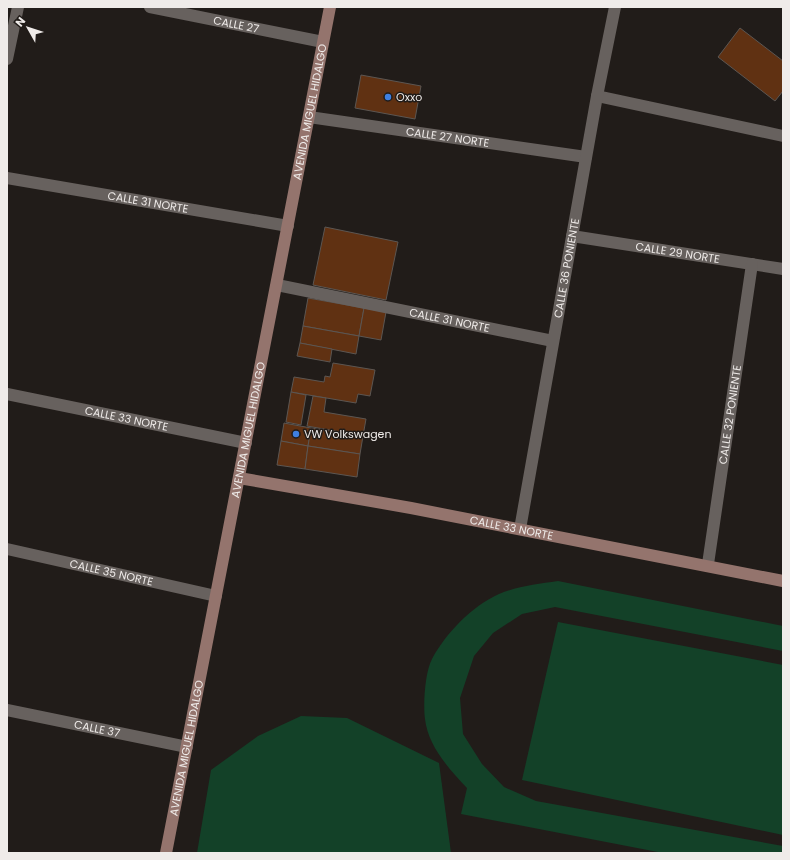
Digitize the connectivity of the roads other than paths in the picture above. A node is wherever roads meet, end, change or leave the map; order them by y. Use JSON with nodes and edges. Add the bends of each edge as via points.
{"nodes":[{"id":1,"x":18,"y":7,"type":"edge"},
{"id":2,"x":150,"y":7,"type":"edge"},
{"id":3,"x":330,"y":7,"type":"edge"},
{"id":4,"x":615,"y":7,"type":"edge"},
{"id":5,"x":323,"y":42,"type":"junction"},
{"id":6,"x":7,"y":59,"type":"edge"},
{"id":7,"x":597,"y":96,"type":"junction"},
{"id":8,"x":309,"y":117,"type":"junction"},
{"id":9,"x":783,"y":136,"type":"edge"},
{"id":10,"x":586,"y":157,"type":"junction"},
{"id":11,"x":7,"y":178,"type":"edge"},
{"id":12,"x":288,"y":226,"type":"junction"},
{"id":13,"x":572,"y":236,"type":"junction"},
{"id":14,"x":752,"y":264,"type":"junction"},
{"id":15,"x":783,"y":269,"type":"edge"},
{"id":16,"x":277,"y":285,"type":"junction"},
{"id":17,"x":553,"y":341,"type":"junction"},
{"id":18,"x":7,"y":394,"type":"edge"},
{"id":19,"x":246,"y":443,"type":"junction"},
{"id":20,"x":239,"y":478,"type":"junction"},
{"id":21,"x":520,"y":529,"type":"junction"},
{"id":22,"x":7,"y":549,"type":"edge"},
{"id":23,"x":708,"y":564,"type":"junction"},
{"id":24,"x":783,"y":580,"type":"edge"},
{"id":25,"x":216,"y":596,"type":"junction"},
{"id":26,"x":7,"y":710,"type":"edge"},
{"id":27,"x":187,"y":747,"type":"junction"},
{"id":28,"x":166,"y":853,"type":"edge"}],
"edges":[{"from":1,"to":6,"type":"street"},
{"from":2,"to":5,"type":"street","name":"CALLE 27"},
{"from":3,"to":5,"type":"main road","name":"AVENIDA MIGUEL HIDALGO"},
{"from":4,"to":7,"type":"street","name":"CALLE 36 PONIENTE"},
{"from":5,"to":8,"type":"main road","name":"AVENIDA MIGUEL HIDALGO"},
{"from":7,"to":9,"type":"street"},
{"from":7,"to":10,"type":"street","name":"CALLE 36 PONIENTE"},
{"from":8,"to":10,"type":"street","name":"CALLE 27 NORTE"},
{"from":8,"to":12,"type":"main road","name":"AVENIDA MIGUEL HIDALGO"},
{"from":10,"to":13,"type":"street","name":"CALLE 36 PONIENTE"},
{"from":11,"to":12,"type":"street","name":"CALLE 31 NORTE"},
{"from":12,"to":16,"type":"main road","name":"AVENIDA MIGUEL HIDALGO"},
{"from":13,"to":14,"type":"street","name":"CALLE 29 NORTE"},
{"from":13,"to":17,"type":"street","name":"CALLE 36 PONIENTE"},
{"from":14,"to":15,"type":"street","name":"CALLE 29 NORTE"},
{"from":14,"to":23,"type":"street","name":"CALLE 32 PONIENTE"},
{"from":16,"to":17,"type":"street","name":"CALLE 31 NORTE"},
{"from":16,"to":19,"type":"main road","name":"AVENIDA MIGUEL HIDALGO"},
{"from":17,"to":21,"type":"street","name":"CALLE 36 PONIENTE"},
{"from":18,"to":19,"type":"street","name":"CALLE 33 NORTE"},
{"from":19,"to":20,"type":"main road","name":"AVENIDA MIGUEL HIDALGO"},
{"from":20,"to":21,"type":"main road","name":"CALLE 33 NORTE"},
{"from":20,"to":25,"type":"main road","name":"AVENIDA MIGUEL HIDALGO"},
{"from":21,"to":23,"type":"main road","name":"CALLE 33 NORTE"},
{"from":22,"to":25,"type":"street","name":"CALLE 35 NORTE"},
{"from":23,"to":24,"type":"main road","name":"CALLE 33 NORTE"},
{"from":25,"to":27,"type":"main road","name":"AVENIDA MIGUEL HIDALGO"},
{"from":26,"to":27,"type":"street","name":"CALLE 37"},
{"from":27,"to":28,"type":"main road","name":"AVENIDA MIGUEL HIDALGO"}]}
